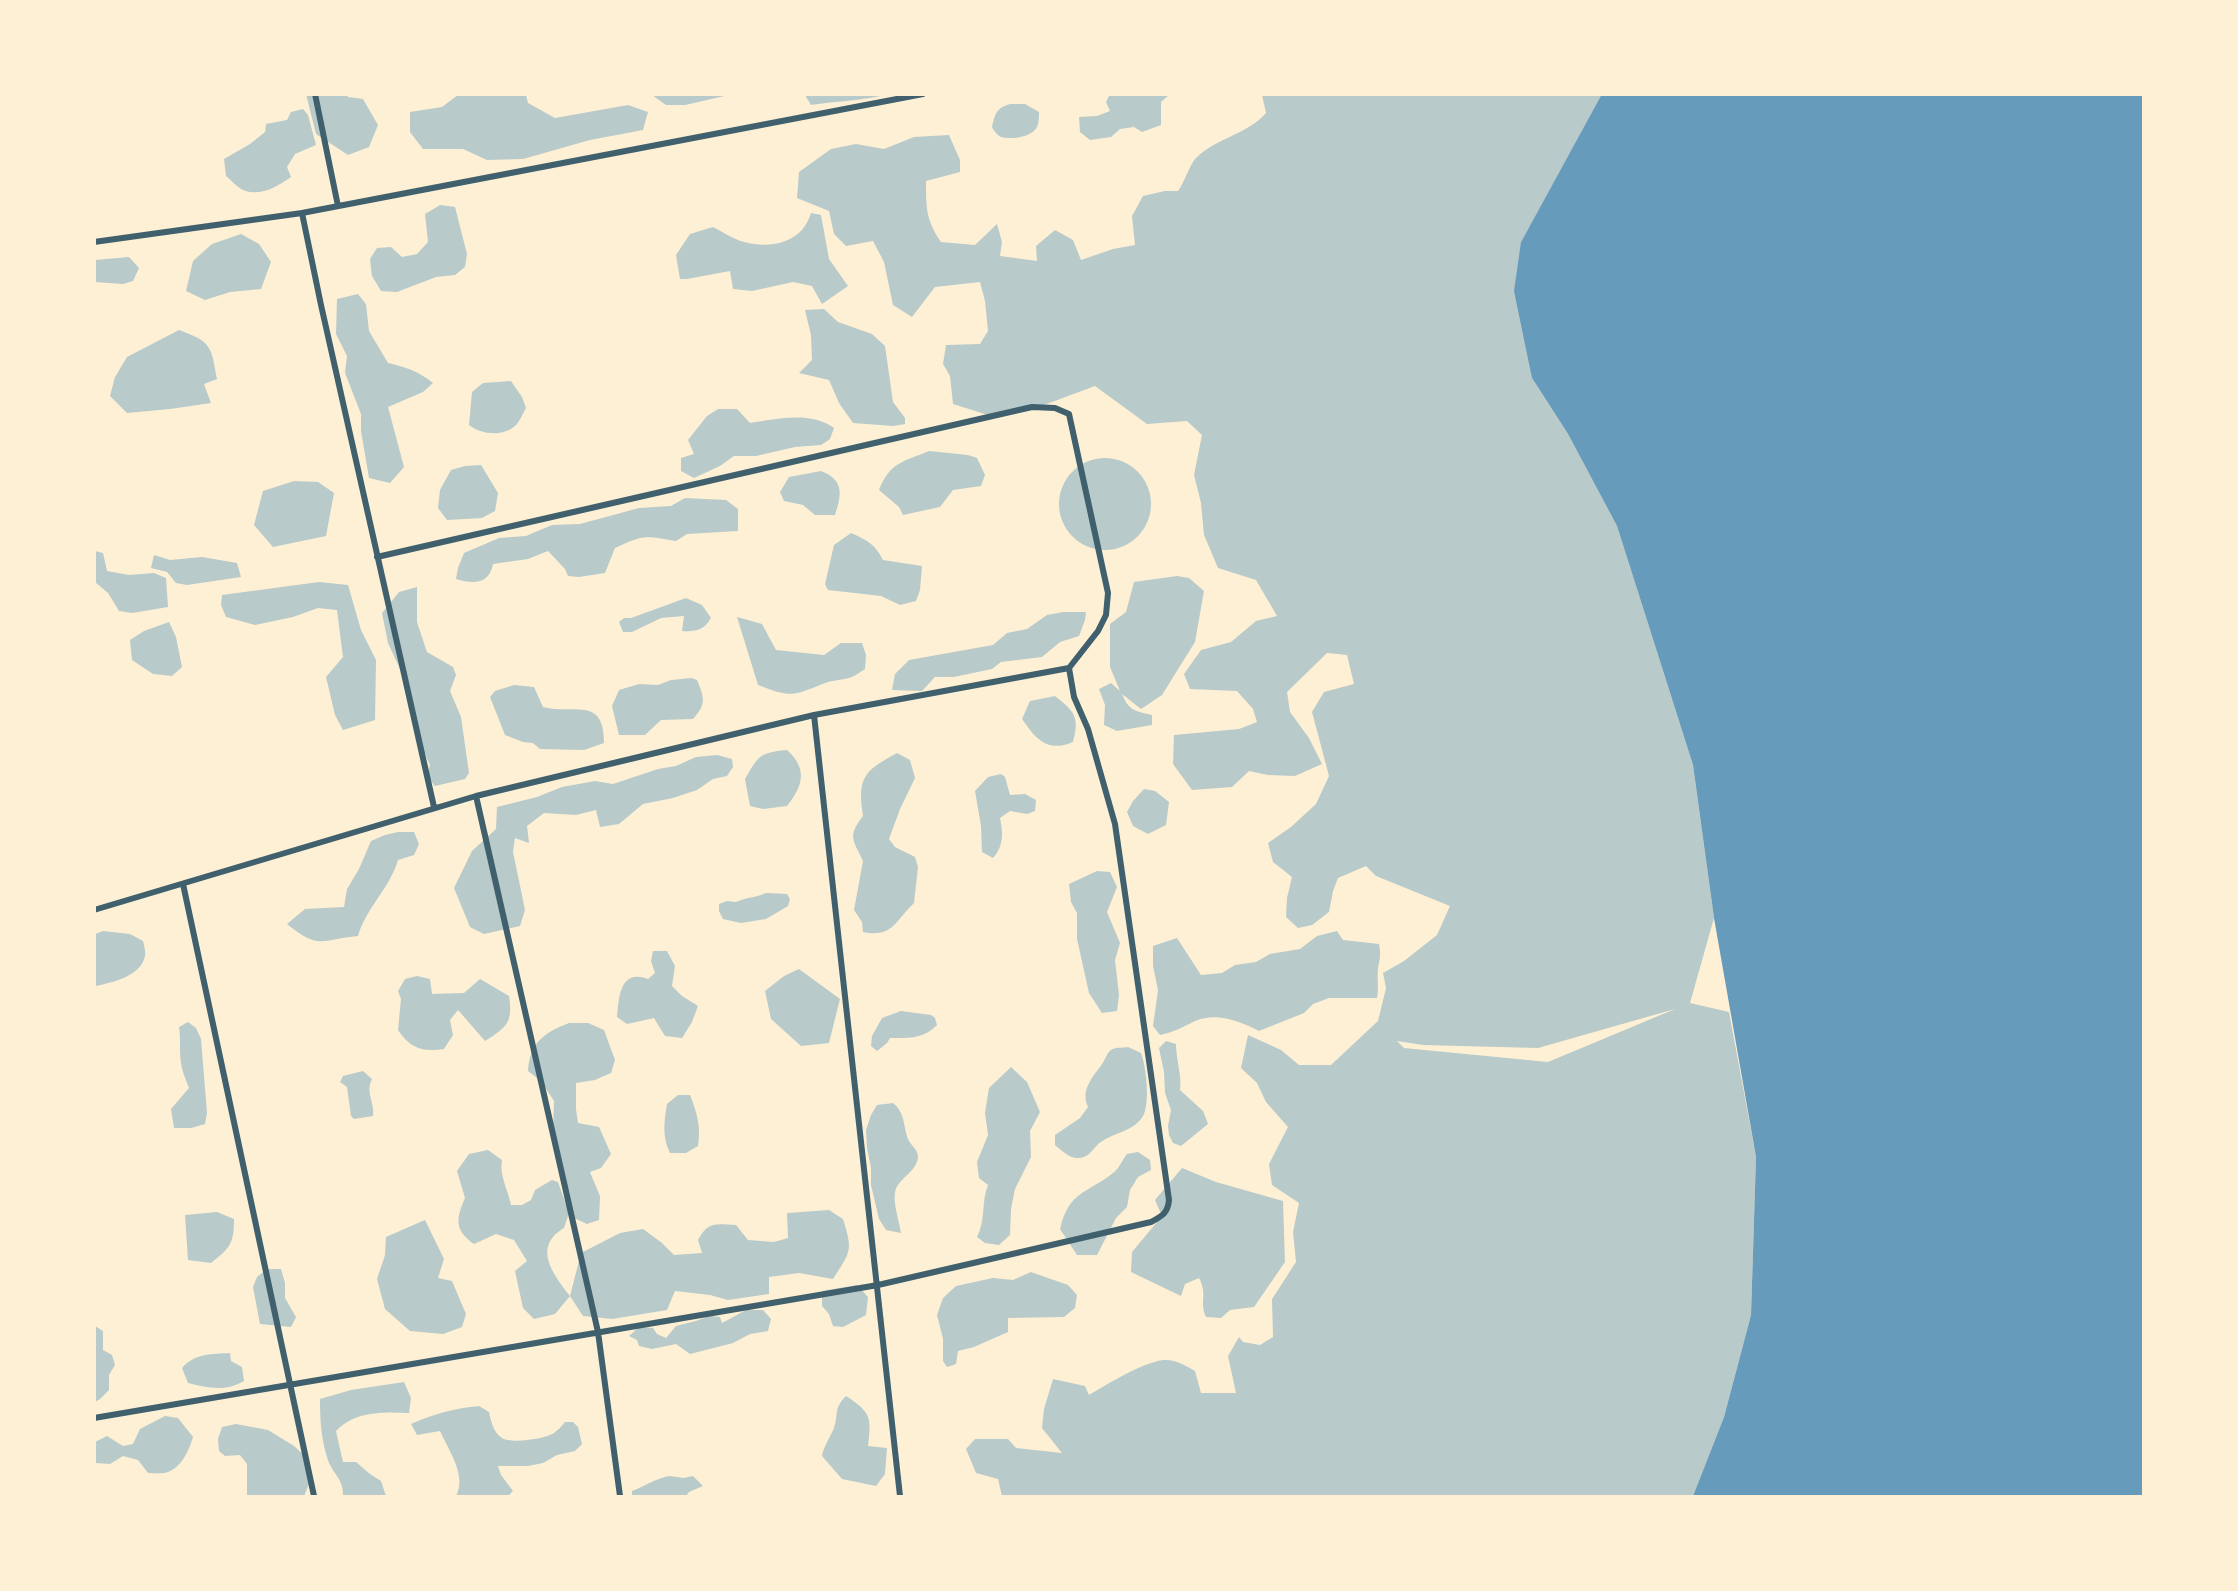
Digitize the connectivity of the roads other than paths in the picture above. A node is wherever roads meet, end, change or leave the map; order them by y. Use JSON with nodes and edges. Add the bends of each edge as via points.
{"nodes":[{"id":1,"x":315,"y":94,"type":"edge"},
{"id":2,"x":923,"y":94,"type":"edge"},
{"id":3,"x":338,"y":206,"type":"junction"},
{"id":4,"x":303,"y":213,"type":"junction"},
{"id":5,"x":94,"y":242,"type":"edge"},
{"id":6,"x":377,"y":556,"type":"junction"},
{"id":7,"x":1069,"y":668,"type":"junction"},
{"id":8,"x":814,"y":715,"type":"junction"},
{"id":9,"x":476,"y":796,"type":"junction"},
{"id":10,"x":434,"y":807,"type":"junction"},
{"id":11,"x":183,"y":884,"type":"junction"},
{"id":12,"x":94,"y":910,"type":"edge"},
{"id":13,"x":878,"y":1286,"type":"junction"},
{"id":14,"x":598,"y":1332,"type":"junction"},
{"id":15,"x":291,"y":1386,"type":"junction"},
{"id":16,"x":94,"y":1418,"type":"edge"},
{"id":17,"x":314,"y":1497,"type":"edge"},
{"id":18,"x":620,"y":1497,"type":"edge"},
{"id":19,"x":900,"y":1497,"type":"edge"}],
"edges":[{"from":1,"to":3,"type":"street"},
{"from":2,"to":3,"type":"street"},
{"from":3,"to":4,"type":"street"},
{"from":4,"to":5,"type":"street"},
{"from":4,"to":6,"type":"street"},
{"from":6,"to":7,"type":"street","via":[[1032,407],[1055,408],[1069,414],[1108,593],[1106,615],[1098,631]]},
{"from":6,"to":10,"type":"street"},
{"from":7,"to":8,"type":"street"},
{"from":7,"to":13,"type":"street","via":[[1074,697],[1088,729],[1115,824],[1168,1209],[1150,1222]]},
{"from":8,"to":9,"type":"street"},
{"from":8,"to":13,"type":"street"},
{"from":9,"to":10,"type":"street"},
{"from":9,"to":14,"type":"street"},
{"from":10,"to":11,"type":"street"},
{"from":11,"to":12,"type":"street"},
{"from":11,"to":15,"type":"street"},
{"from":13,"to":14,"type":"street"},
{"from":13,"to":19,"type":"street"},
{"from":14,"to":15,"type":"street"},
{"from":14,"to":18,"type":"street"},
{"from":15,"to":16,"type":"street"},
{"from":15,"to":17,"type":"street"}]}
